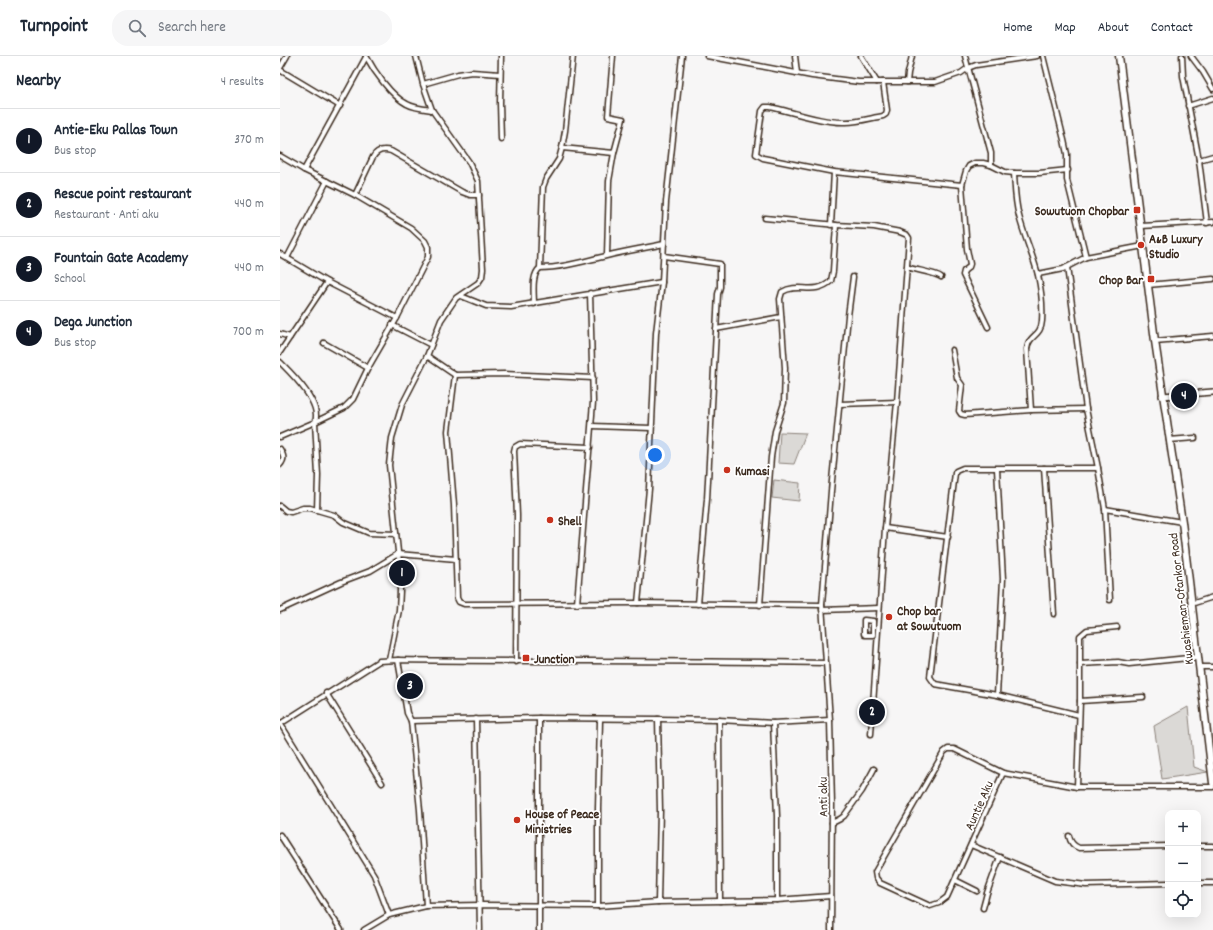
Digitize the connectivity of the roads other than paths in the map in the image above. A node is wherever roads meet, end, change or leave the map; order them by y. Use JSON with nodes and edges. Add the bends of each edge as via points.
{"nodes":[{"id":1,"x":286,"y":56,"type":"edge"},
{"id":2,"x":416,"y":56,"type":"edge"},
{"id":3,"x":502,"y":56,"type":"edge"},
{"id":4,"x":573,"y":56,"type":"edge"},
{"id":5,"x":613,"y":56,"type":"edge"},
{"id":6,"x":682,"y":56,"type":"edge"},
{"id":7,"x":707,"y":56,"type":"edge"},
{"id":8,"x":795,"y":56,"type":"edge"},
{"id":9,"x":861,"y":56,"type":"edge"},
{"id":10,"x":912,"y":56,"type":"edge"},
{"id":11,"x":965,"y":56,"type":"edge"},
{"id":12,"x":1037,"y":56,"type":"edge"},
{"id":13,"x":1043,"y":56,"type":"edge"},
{"id":14,"x":1119,"y":56,"type":"edge"},
{"id":15,"x":1182,"y":56,"type":"edge"},
{"id":16,"x":1192,"y":56,"type":"edge"},
{"id":17,"x":366,"y":57,"type":"edge"},
{"id":18,"x":968,"y":68,"type":"junction"},
{"id":19,"x":280,"y":69,"type":"edge"},
{"id":20,"x":797,"y":73,"type":"junction"},
{"id":21,"x":500,"y":74,"type":"junction"},
{"id":22,"x":876,"y":82,"type":"junction"},
{"id":23,"x":883,"y":82,"type":"junction"},
{"id":24,"x":907,"y":82,"type":"junction"},
{"id":25,"x":422,"y":84,"type":"junction"},
{"id":26,"x":1213,"y":89,"type":"edge"},
{"id":27,"x":1213,"y":98,"type":"edge"},
{"id":28,"x":340,"y":106,"type":"junction"},
{"id":29,"x":1188,"y":106,"type":"junction"},
{"id":30,"x":432,"y":110,"type":"junction"},
{"id":31,"x":501,"y":139,"type":"dead end"},
{"id":32,"x":562,"y":148,"type":"junction"},
{"id":33,"x":614,"y":153,"type":"junction"},
{"id":34,"x":280,"y":156,"type":"edge"},
{"id":35,"x":1213,"y":156,"type":"edge"},
{"id":36,"x":1199,"y":160,"type":"junction"},
{"id":37,"x":991,"y":165,"type":"junction"},
{"id":38,"x":304,"y":170,"type":"junction"},
{"id":39,"x":1068,"y":170,"type":"junction"},
{"id":40,"x":834,"y":172,"type":"junction"},
{"id":41,"x":1014,"y":173,"type":"junction"},
{"id":42,"x":326,"y":181,"type":"junction"},
{"id":43,"x":962,"y":185,"type":"junction"},
{"id":44,"x":355,"y":195,"type":"junction"},
{"id":45,"x":479,"y":195,"type":"junction"},
{"id":46,"x":765,"y":218,"type":"dead end"},
{"id":47,"x":1213,"y":222,"type":"edge"},
{"id":48,"x":1207,"y":223,"type":"junction"},
{"id":49,"x":834,"y":225,"type":"junction"},
{"id":50,"x":1141,"y":226,"type":"junction"},
{"id":51,"x":664,"y":244,"type":"junction"},
{"id":52,"x":1143,"y":246,"type":"junction"},
{"id":53,"x":280,"y":254,"type":"edge"},
{"id":54,"x":607,"y":255,"type":"junction"},
{"id":55,"x":664,"y":256,"type":"junction"},
{"id":56,"x":1086,"y":257,"type":"junction"},
{"id":57,"x":286,"y":258,"type":"junction"},
{"id":58,"x":907,"y":267,"type":"junction"},
{"id":59,"x":1068,"y":267,"type":"junction"},
{"id":60,"x":540,"y":268,"type":"junction"},
{"id":61,"x":1038,"y":274,"type":"junction"},
{"id":62,"x":854,"y":277,"type":"dead end"},
{"id":63,"x":941,"y":277,"type":"dead end"},
{"id":64,"x":1213,"y":279,"type":"edge"},
{"id":65,"x":327,"y":282,"type":"junction"},
{"id":66,"x":662,"y":282,"type":"junction"},
{"id":67,"x":1148,"y":284,"type":"junction"},
{"id":68,"x":590,"y":293,"type":"junction"},
{"id":69,"x":461,"y":296,"type":"junction"},
{"id":70,"x":534,"y":304,"type":"junction"},
{"id":71,"x":780,"y":317,"type":"junction"},
{"id":72,"x":397,"y":318,"type":"junction"},
{"id":73,"x":392,"y":325,"type":"junction"},
{"id":74,"x":988,"y":327,"type":"dead end"},
{"id":75,"x":716,"y":329,"type":"junction"},
{"id":76,"x":280,"y":334,"type":"edge"},
{"id":77,"x":1213,"y":336,"type":"edge"},
{"id":78,"x":290,"y":337,"type":"junction"},
{"id":79,"x":1155,"y":341,"type":"junction"},
{"id":80,"x":324,"y":343,"type":"dead end"},
{"id":81,"x":431,"y":345,"type":"junction"},
{"id":82,"x":952,"y":350,"type":"dead end"},
{"id":83,"x":280,"y":352,"type":"edge"},
{"id":84,"x":427,"y":356,"type":"junction"},
{"id":85,"x":280,"y":362,"type":"edge"},
{"id":86,"x":368,"y":368,"type":"junction"},
{"id":87,"x":455,"y":375,"type":"junction"},
{"id":88,"x":593,"y":378,"type":"junction"},
{"id":89,"x":1213,"y":392,"type":"edge"},
{"id":90,"x":1162,"y":396,"type":"junction"},
{"id":91,"x":897,"y":402,"type":"junction"},
{"id":92,"x":840,"y":404,"type":"junction"},
{"id":93,"x":1086,"y":409,"type":"junction"},
{"id":94,"x":1030,"y":410,"type":"junction"},
{"id":95,"x":315,"y":422,"type":"junction"},
{"id":96,"x":592,"y":426,"type":"junction"},
{"id":97,"x":651,"y":428,"type":"junction"},
{"id":98,"x":280,"y":437,"type":"edge"},
{"id":99,"x":1195,"y":438,"type":"dead end"},
{"id":100,"x":1169,"y":440,"type":"junction"},
{"id":101,"x":590,"y":447,"type":"junction"},
{"id":102,"x":280,"y":449,"type":"edge"},
{"id":103,"x":280,"y":465,"type":"edge"},
{"id":104,"x":1044,"y":468,"type":"junction"},
{"id":105,"x":1098,"y":468,"type":"junction"},
{"id":106,"x":997,"y":469,"type":"junction"},
{"id":107,"x":280,"y":506,"type":"edge"},
{"id":108,"x":1105,"y":509,"type":"junction"},
{"id":109,"x":317,"y":510,"type":"junction"},
{"id":110,"x":1182,"y":522,"type":"junction"},
{"id":111,"x":885,"y":528,"type":"junction"},
{"id":112,"x":396,"y":534,"type":"junction"},
{"id":113,"x":948,"y":537,"type":"junction"},
{"id":114,"x":398,"y":554,"type":"junction"},
{"id":115,"x":456,"y":559,"type":"junction"},
{"id":116,"x":1213,"y":597,"type":"edge"},
{"id":117,"x":1110,"y":600,"type":"dead end"},
{"id":118,"x":638,"y":603,"type":"junction"},
{"id":119,"x":516,"y":604,"type":"junction"},
{"id":120,"x":577,"y":604,"type":"junction"},
{"id":121,"x":698,"y":604,"type":"junction"},
{"id":122,"x":1191,"y":604,"type":"junction"},
{"id":123,"x":760,"y":605,"type":"junction"},
{"id":124,"x":822,"y":607,"type":"junction"},
{"id":125,"x":879,"y":608,"type":"junction"},
{"id":126,"x":280,"y":610,"type":"edge"},
{"id":127,"x":1054,"y":614,"type":"dead end"},
{"id":128,"x":1117,"y":628,"type":"dead end"},
{"id":129,"x":1198,"y":657,"type":"junction"},
{"id":130,"x":389,"y":660,"type":"junction"},
{"id":131,"x":398,"y":660,"type":"junction"},
{"id":132,"x":516,"y":662,"type":"junction"},
{"id":133,"x":826,"y":663,"type":"junction"},
{"id":134,"x":1080,"y":664,"type":"junction"},
{"id":135,"x":1213,"y":666,"type":"edge"},
{"id":136,"x":1199,"y":667,"type":"junction"},
{"id":137,"x":326,"y":694,"type":"junction"},
{"id":138,"x":996,"y":695,"type":"junction"},
{"id":139,"x":1143,"y":697,"type":"dead end"},
{"id":140,"x":1080,"y":701,"type":"junction"},
{"id":141,"x":1079,"y":715,"type":"junction"},
{"id":142,"x":539,"y":718,"type":"junction"},
{"id":143,"x":476,"y":719,"type":"junction"},
{"id":144,"x":658,"y":719,"type":"junction"},
{"id":145,"x":600,"y":720,"type":"junction"},
{"id":146,"x":719,"y":720,"type":"junction"},
{"id":147,"x":830,"y":720,"type":"junction"},
{"id":148,"x":411,"y":721,"type":"junction"},
{"id":149,"x":280,"y":723,"type":"edge"},
{"id":150,"x":773,"y":723,"type":"junction"},
{"id":151,"x":1205,"y":724,"type":"junction"},
{"id":152,"x":1213,"y":724,"type":"edge"},
{"id":153,"x":871,"y":734,"type":"dead end"},
{"id":154,"x":874,"y":769,"type":"dead end"},
{"id":155,"x":1003,"y":773,"type":"junction"},
{"id":156,"x":1212,"y":774,"type":"edge"},
{"id":157,"x":382,"y":783,"type":"dead end"},
{"id":158,"x":1213,"y":783,"type":"edge"},
{"id":159,"x":1077,"y":787,"type":"junction"},
{"id":160,"x":1213,"y":788,"type":"edge"},
{"id":161,"x":832,"y":823,"type":"junction"},
{"id":162,"x":280,"y":835,"type":"edge"},
{"id":163,"x":1069,"y":836,"type":"dead end"},
{"id":164,"x":970,"y":845,"type":"junction"},
{"id":165,"x":1165,"y":846,"type":"edge"},
{"id":166,"x":1201,"y":846,"type":"edge"},
{"id":167,"x":1213,"y":846,"type":"edge"},
{"id":168,"x":1000,"y":857,"type":"junction"},
{"id":169,"x":955,"y":880,"type":"junction"},
{"id":170,"x":1201,"y":883,"type":"edge"},
{"id":171,"x":1213,"y":883,"type":"edge"},
{"id":172,"x":1165,"y":884,"type":"edge"},
{"id":173,"x":977,"y":891,"type":"dead end"},
{"id":174,"x":831,"y":896,"type":"junction"},
{"id":175,"x":777,"y":900,"type":"junction"},
{"id":176,"x":720,"y":901,"type":"junction"},
{"id":177,"x":658,"y":902,"type":"junction"},
{"id":178,"x":480,"y":905,"type":"junction"},
{"id":179,"x":426,"y":906,"type":"junction"},
{"id":180,"x":539,"y":906,"type":"junction"},
{"id":181,"x":598,"y":906,"type":"junction"},
{"id":182,"x":983,"y":908,"type":"dead end"},
{"id":183,"x":389,"y":915,"type":"junction"},
{"id":184,"x":341,"y":930,"type":"edge"},
{"id":185,"x":364,"y":930,"type":"edge"},
{"id":186,"x":480,"y":930,"type":"edge"},
{"id":187,"x":539,"y":930,"type":"edge"},
{"id":188,"x":832,"y":930,"type":"edge"}],
"edges":[{"from":1,"to":19,"type":"street"},
{"from":2,"to":25,"type":"street"},
{"from":3,"to":21,"type":"street"},
{"from":4,"to":32,"type":"street"},
{"from":5,"to":33,"type":"street","via":[[608,116],[623,119]]},
{"from":6,"to":51,"type":"street","via":[[666,202]]},
{"from":7,"to":20,"type":"street"},
{"from":8,"to":20,"type":"street"},
{"from":9,"to":22,"type":"street"},
{"from":10,"to":24,"type":"street"},
{"from":11,"to":18,"type":"street"},
{"from":12,"to":18,"type":"street","via":[[985,63]]},
{"from":13,"to":39,"type":"street","via":[[1064,140]]},
{"from":14,"to":50,"type":"main road","name":"Kwashieman-Ofankor Road"},
{"from":15,"to":29,"type":"street"},
{"from":16,"to":26,"type":"street"},
{"from":17,"to":28,"type":"street"},
{"from":17,"to":30,"type":"street","via":[[399,99]]},
{"from":18,"to":24,"type":"street","via":[[935,82]]},
{"from":18,"to":37,"type":"street","via":[[991,154]]},
{"from":19,"to":28,"type":"street"},
{"from":20,"to":22,"type":"street","via":[[838,80]]},
{"from":21,"to":25,"type":"street","via":[[472,72]]},
{"from":21,"to":31,"type":"street"},
{"from":22,"to":23,"type":"street"},
{"from":23,"to":24,"type":"street"},
{"from":23,"to":40,"type":"street","via":[[887,110],[883,116],[845,122],[770,107],[764,109],[755,150],[758,156]]},
{"from":25,"to":30,"type":"street"},
{"from":27,"to":29,"type":"street"},
{"from":28,"to":38,"type":"street"},
{"from":29,"to":36,"type":"street"},
{"from":30,"to":45,"type":"street","via":[[475,172]]},
{"from":32,"to":33,"type":"street"},
{"from":32,"to":60,"type":"street","via":[[559,159],[543,188]]},
{"from":33,"to":54,"type":"street","via":[[609,181]]},
{"from":34,"to":38,"type":"street"},
{"from":35,"to":36,"type":"street"},
{"from":36,"to":48,"type":"street"},
{"from":37,"to":41,"type":"street","via":[[1004,172]]},
{"from":37,"to":43,"type":"street","via":[[978,163],[969,166]]},
{"from":38,"to":42,"type":"street"},
{"from":39,"to":41,"type":"street"},
{"from":39,"to":56,"type":"street","via":[[1069,192]]},
{"from":40,"to":43,"type":"street"},
{"from":40,"to":49,"type":"street"},
{"from":41,"to":61,"type":"street","via":[[1019,218]]},
{"from":42,"to":44,"type":"street"},
{"from":42,"to":57,"type":"street"},
{"from":43,"to":74,"type":"street","via":[[970,264],[964,275]]},
{"from":44,"to":45,"type":"street","via":[[373,157],[383,150],[462,192]]},
{"from":44,"to":72,"type":"street","via":[[412,228],[428,247],[428,257]]},
{"from":45,"to":69,"type":"street","via":[[482,277]]},
{"from":46,"to":49,"type":"street"},
{"from":47,"to":48,"type":"street"},
{"from":48,"to":50,"type":"street"},
{"from":49,"to":58,"type":"street","via":[[874,227],[904,234],[909,238]]},
{"from":49,"to":71,"type":"street","via":[[831,281],[821,288],[789,289],[782,292]]},
{"from":50,"to":52,"type":"main road","name":"Kwashieman-Ofankor Road"},
{"from":51,"to":54,"type":"street"},
{"from":51,"to":55,"type":"street"},
{"from":52,"to":56,"type":"street"},
{"from":52,"to":67,"type":"main road","name":"Kwashieman-Ofankor Road"},
{"from":53,"to":57,"type":"street"},
{"from":54,"to":60,"type":"street","via":[[569,265]]},
{"from":55,"to":66,"type":"street"},
{"from":55,"to":75,"type":"street","via":[[720,264]]},
{"from":56,"to":59,"type":"street"},
{"from":57,"to":65,"type":"street"},
{"from":58,"to":63,"type":"street"},
{"from":58,"to":91,"type":"street"},
{"from":59,"to":61,"type":"street"},
{"from":59,"to":93,"type":"street"},
{"from":60,"to":70,"type":"street","via":[[534,276]]},
{"from":61,"to":94,"type":"street","via":[[1042,320],[1041,330],[1029,341],[1027,349]]},
{"from":62,"to":92,"type":"street","name":"Anti aku"},
{"from":64,"to":67,"type":"street"},
{"from":65,"to":72,"type":"street"},
{"from":65,"to":78,"type":"street"},
{"from":66,"to":68,"type":"street"},
{"from":66,"to":97,"type":"street","via":[[656,333]]},
{"from":67,"to":79,"type":"main road","name":"Kwashieman-Ofankor Road"},
{"from":68,"to":70,"type":"street"},
{"from":68,"to":88,"type":"street"},
{"from":69,"to":70,"type":"street","via":[[494,307]]},
{"from":69,"to":81,"type":"street","via":[[456,298],[445,314]]},
{"from":71,"to":75,"type":"street"},
{"from":71,"to":123,"type":"street","via":[[785,368],[784,403],[775,431],[771,457]]},
{"from":72,"to":73,"type":"street"},
{"from":73,"to":81,"type":"street"},
{"from":73,"to":86,"type":"street"},
{"from":75,"to":121,"type":"street","via":[[707,499]]},
{"from":76,"to":78,"type":"street"},
{"from":77,"to":79,"type":"street"},
{"from":78,"to":83,"type":"street"},
{"from":79,"to":90,"type":"main road","name":"Kwashieman-Ofankor Road"},
{"from":80,"to":86,"type":"street"},
{"from":81,"to":84,"type":"street"},
{"from":82,"to":94,"type":"street","via":[[957,378],[962,385],[959,411],[961,414]]},
{"from":84,"to":87,"type":"street"},
{"from":84,"to":112,"type":"street","via":[[402,405],[392,438],[389,465]]},
{"from":85,"to":95,"type":"street","via":[[306,392],[316,413]]},
{"from":86,"to":95,"type":"street","via":[[350,404]]},
{"from":87,"to":88,"type":"street","via":[[504,374]]},
{"from":87,"to":115,"type":"street","via":[[448,430]]},
{"from":88,"to":96,"type":"street"},
{"from":89,"to":90,"type":"street"},
{"from":90,"to":100,"type":"main road","name":"Kwashieman-Ofankor Road"},
{"from":91,"to":92,"type":"street"},
{"from":91,"to":111,"type":"street"},
{"from":92,"to":124,"type":"street","name":"Anti aku"},
{"from":93,"to":94,"type":"street"},
{"from":93,"to":105,"type":"street"},
{"from":95,"to":98,"type":"street"},
{"from":95,"to":109,"type":"street"},
{"from":96,"to":97,"type":"street"},
{"from":96,"to":101,"type":"street"},
{"from":97,"to":118,"type":"street","via":[[649,489]]},
{"from":99,"to":100,"type":"street"},
{"from":100,"to":110,"type":"main road","name":"Kwashieman-Ofankor Road"},
{"from":101,"to":119,"type":"street","via":[[520,444],[515,446]]},
{"from":101,"to":120,"type":"street"},
{"from":102,"to":103,"type":"street","via":[[284,456]]},
{"from":104,"to":105,"type":"street"},
{"from":104,"to":106,"type":"street"},
{"from":104,"to":127,"type":"street"},
{"from":105,"to":108,"type":"street"},
{"from":106,"to":113,"type":"street","via":[[963,468],[956,471]]},
{"from":106,"to":138,"type":"street","via":[[1003,579]]},
{"from":107,"to":109,"type":"street","via":[[290,512],[303,508]]},
{"from":108,"to":110,"type":"street"},
{"from":108,"to":117,"type":"street"},
{"from":109,"to":112,"type":"street","via":[[334,515],[343,522],[369,533]]},
{"from":110,"to":122,"type":"main road","name":"Kwashieman-Ofankor Road"},
{"from":111,"to":113,"type":"street"},
{"from":111,"to":125,"type":"street"},
{"from":112,"to":114,"type":"street"},
{"from":113,"to":138,"type":"street","via":[[930,679],[935,684]]},
{"from":114,"to":115,"type":"street"},
{"from":114,"to":126,"type":"street","via":[[370,571]]},
{"from":114,"to":130,"type":"street","via":[[399,610]]},
{"from":115,"to":119,"type":"street","via":[[459,602]]},
{"from":116,"to":122,"type":"street"},
{"from":118,"to":120,"type":"street"},
{"from":118,"to":121,"type":"street"},
{"from":119,"to":120,"type":"street"},
{"from":119,"to":132,"type":"street"},
{"from":121,"to":123,"type":"street"},
{"from":122,"to":129,"type":"main road","name":"Kwashieman-Ofankor Road"},
{"from":123,"to":124,"type":"street"},
{"from":124,"to":125,"type":"street"},
{"from":124,"to":133,"type":"street","name":"Anti aku"},
{"from":125,"to":153,"type":"street"},
{"from":128,"to":134,"type":"street","via":[[1083,632],[1080,636]]},
{"from":129,"to":134,"type":"street","via":[[1129,664]]},
{"from":129,"to":136,"type":"main road","name":"Kwashieman-Ofankor Road"},
{"from":130,"to":131,"type":"street"},
{"from":130,"to":137,"type":"street","via":[[379,661]]},
{"from":131,"to":132,"type":"street"},
{"from":131,"to":148,"type":"street"},
{"from":132,"to":133,"type":"street"},
{"from":133,"to":147,"type":"street","name":"Anti aku"},
{"from":134,"to":140,"type":"street"},
{"from":135,"to":136,"type":"street"},
{"from":136,"to":151,"type":"main road","name":"Kwashieman-Ofankor Road"},
{"from":137,"to":149,"type":"street"},
{"from":137,"to":157,"type":"street"},
{"from":138,"to":141,"type":"street"},
{"from":139,"to":140,"type":"street"},
{"from":140,"to":141,"type":"street"},
{"from":141,"to":159,"type":"street"},
{"from":142,"to":143,"type":"street"},
{"from":142,"to":145,"type":"street"},
{"from":142,"to":180,"type":"street"},
{"from":143,"to":148,"type":"street"},
{"from":143,"to":178,"type":"street"},
{"from":144,"to":145,"type":"street"},
{"from":144,"to":146,"type":"street"},
{"from":144,"to":177,"type":"street"},
{"from":145,"to":181,"type":"street"},
{"from":146,"to":150,"type":"street"},
{"from":146,"to":176,"type":"street"},
{"from":147,"to":150,"type":"street"},
{"from":147,"to":161,"type":"street","name":"Anti aku"},
{"from":148,"to":179,"type":"street"},
{"from":149,"to":183,"type":"street","via":[[374,875]]},
{"from":150,"to":175,"type":"street"},
{"from":151,"to":152,"type":"street"},
{"from":151,"to":156,"type":"main road","name":"Kwashieman-Ofankor Road"},
{"from":154,"to":161,"type":"street","via":[[844,816]]},
{"from":155,"to":159,"type":"street"},
{"from":155,"to":164,"type":"street","name":"Auntie Aku"},
{"from":155,"to":169,"type":"street","name":"Auntie Aku","via":[[954,749],[944,752],[875,872],[880,883],[930,906],[947,897]]},
{"from":156,"to":158,"type":"main road","name":"Kwashieman-Ofankor Road"},
{"from":159,"to":160,"type":"street"},
{"from":161,"to":174,"type":"street","name":"Anti aku"},
{"from":162,"to":184,"type":"street"},
{"from":163,"to":165,"type":"street","via":[[1075,847],[1079,848]]},
{"from":164,"to":168,"type":"street"},
{"from":164,"to":169,"type":"street","name":"Auntie Aku"},
{"from":166,"to":167,"type":"street"},
{"from":168,"to":172,"type":"street","via":[[1055,881],[1086,885]]},
{"from":168,"to":182,"type":"street"},
{"from":169,"to":173,"type":"street"},
{"from":170,"to":171,"type":"street"},
{"from":174,"to":175,"type":"street"},
{"from":174,"to":188,"type":"street","name":"Anti aku"},
{"from":175,"to":176,"type":"street"},
{"from":176,"to":177,"type":"street"},
{"from":177,"to":181,"type":"street"},
{"from":178,"to":179,"type":"street"},
{"from":178,"to":180,"type":"street"},
{"from":178,"to":186,"type":"street"},
{"from":179,"to":183,"type":"street"},
{"from":180,"to":181,"type":"street"},
{"from":180,"to":187,"type":"street"},
{"from":183,"to":185,"type":"street"}]}
